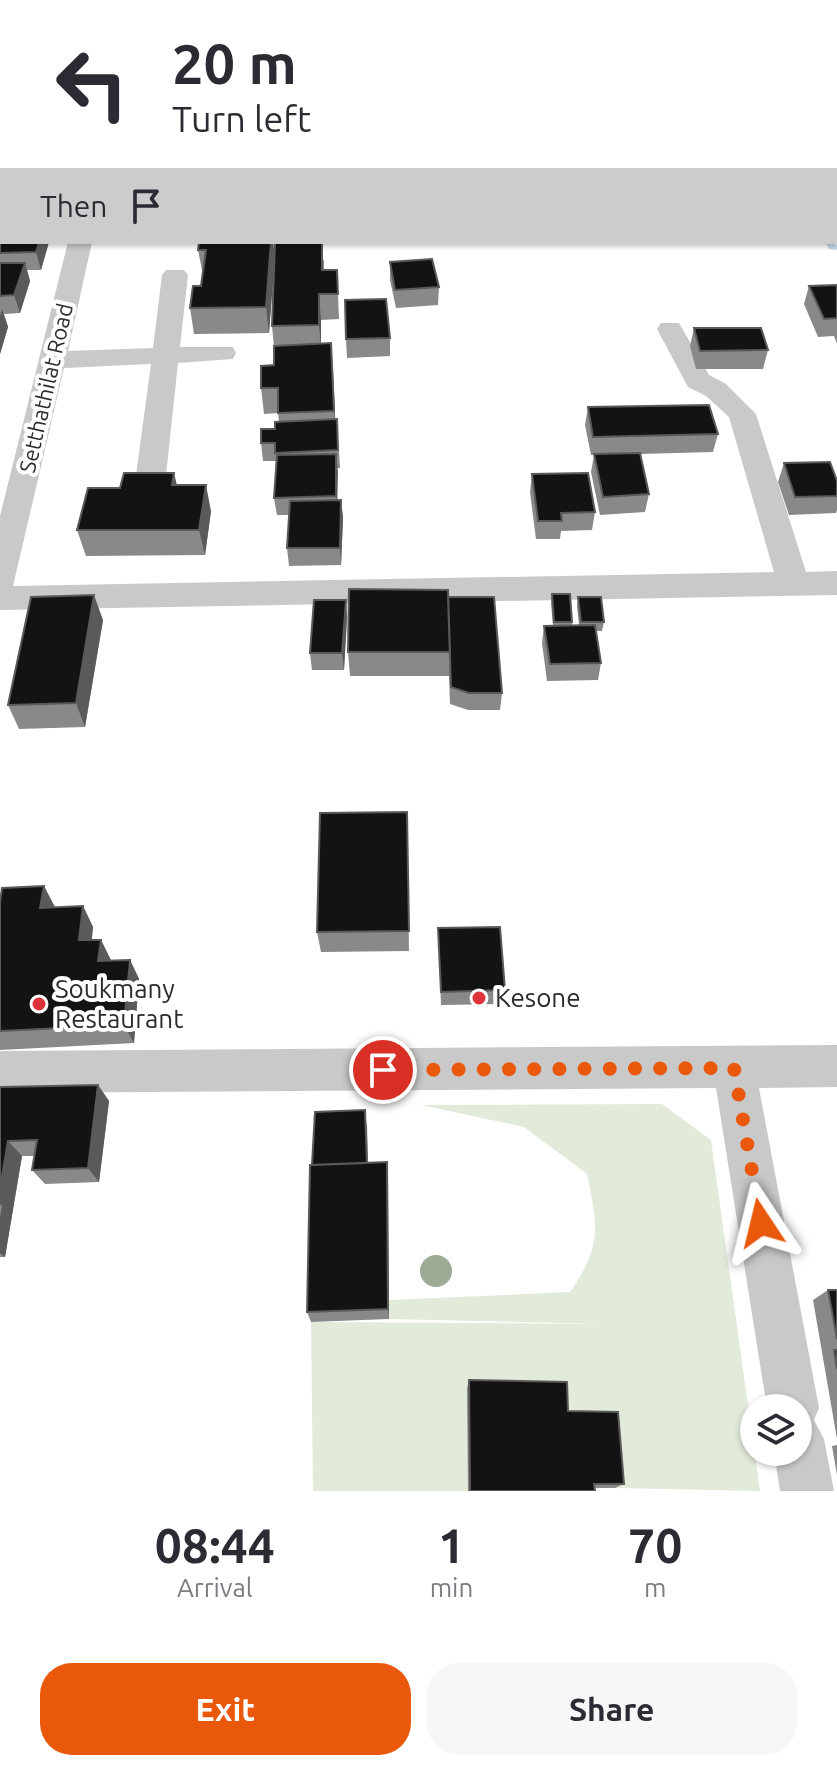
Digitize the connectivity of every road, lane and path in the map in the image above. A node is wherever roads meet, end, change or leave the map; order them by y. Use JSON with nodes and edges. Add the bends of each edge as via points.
{"nodes":[{"id":1,"x":80,"y":244,"type":"edge"},
{"id":2,"x":175,"y":275,"type":"dead end"},
{"id":3,"x":670,"y":329,"type":"dead end"},
{"id":4,"x":223,"y":353,"type":"dead end"},
{"id":5,"x":165,"y":355,"type":"junction"},
{"id":6,"x":53,"y":360,"type":"junction"},
{"id":7,"x":151,"y":475,"type":"edge"},
{"id":8,"x":0,"y":581,"type":"edge"},
{"id":9,"x":793,"y":583,"type":"junction"},
{"id":10,"x":837,"y":583,"type":"edge"},
{"id":11,"x":0,"y":598,"type":"edge"},
{"id":12,"x":837,"y":1066,"type":"edge"},
{"id":13,"x":734,"y":1068,"type":"junction"},
{"id":14,"x":0,"y":1072,"type":"edge"},
{"id":15,"x":791,"y":1394,"type":"edge"},
{"id":16,"x":803,"y":1466,"type":"edge"},
{"id":17,"x":807,"y":1491,"type":"edge"}],
"edges":[{"from":1,"to":6,"type":"street","name":"Setthathilat Road"},
{"from":2,"to":5,"type":"street"},
{"from":3,"to":9,"type":"street","via":[[698,381],[742,414]]},
{"from":4,"to":5,"type":"street"},
{"from":5,"to":6,"type":"street"},
{"from":5,"to":7,"type":"street"},
{"from":6,"to":8,"type":"street","name":"Setthathilat Road"},
{"from":9,"to":10,"type":"street"},
{"from":9,"to":11,"type":"street"},
{"from":12,"to":13,"type":"street"},
{"from":13,"to":14,"type":"street"},
{"from":13,"to":15,"type":"street"},
{"from":16,"to":17,"type":"street"}]}
